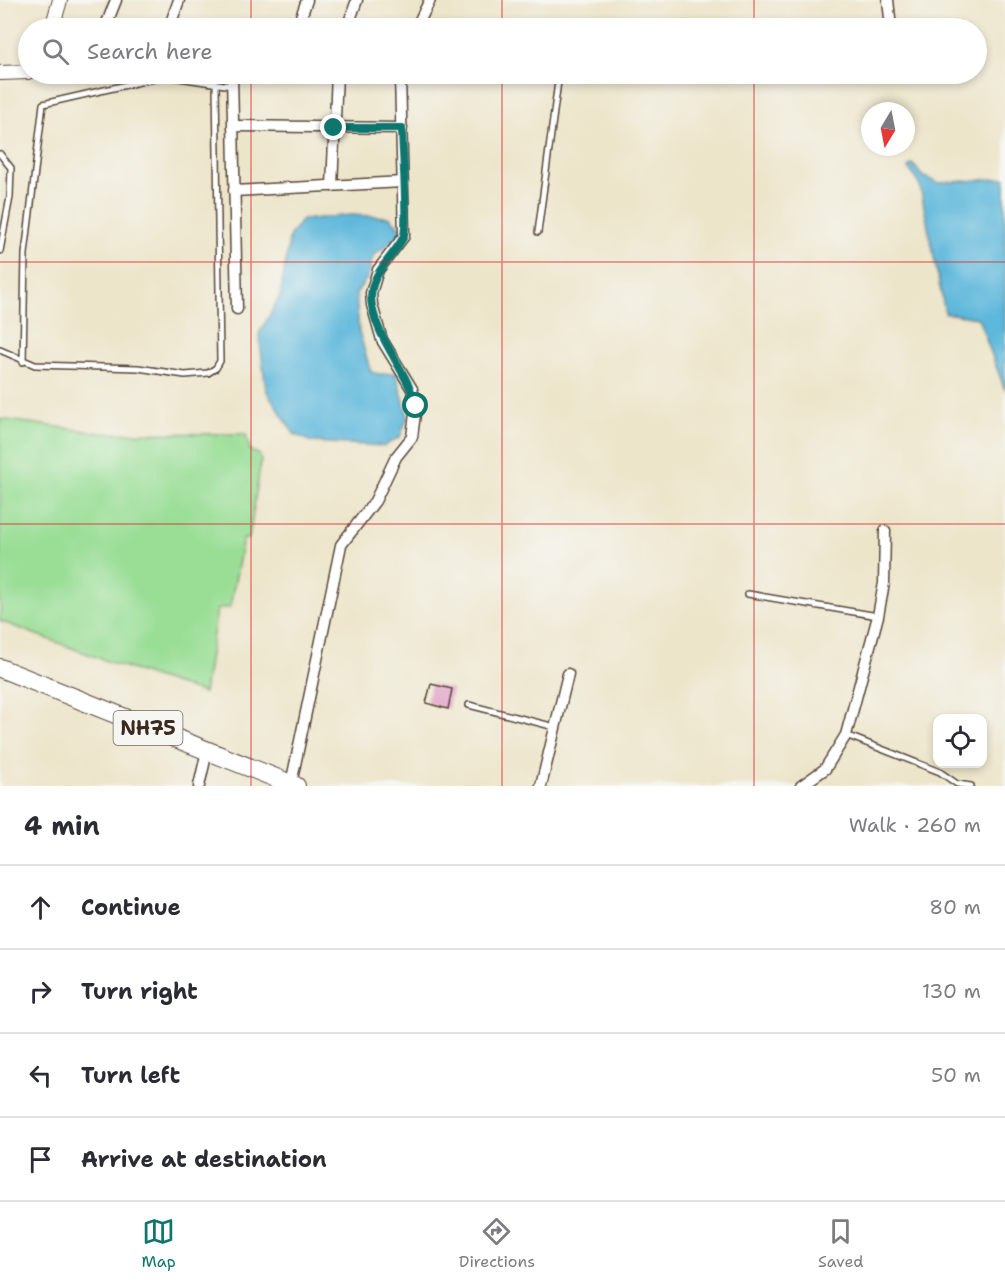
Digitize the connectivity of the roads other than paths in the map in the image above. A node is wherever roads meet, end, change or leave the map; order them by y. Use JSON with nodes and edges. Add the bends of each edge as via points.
{"nodes":[{"id":1,"x":60,"y":0,"type":"edge"},
{"id":2,"x":116,"y":0,"type":"edge"},
{"id":3,"x":179,"y":0,"type":"edge"},
{"id":4,"x":307,"y":0,"type":"edge"},
{"id":5,"x":357,"y":0,"type":"edge"},
{"id":6,"x":430,"y":0,"type":"edge"},
{"id":7,"x":888,"y":0,"type":"edge"},
{"id":8,"x":55,"y":18,"type":"edge"},
{"id":9,"x":109,"y":18,"type":"edge"},
{"id":10,"x":173,"y":18,"type":"edge"},
{"id":11,"x":301,"y":18,"type":"edge"},
{"id":12,"x":351,"y":18,"type":"edge"},
{"id":13,"x":421,"y":18,"type":"edge"},
{"id":14,"x":890,"y":18,"type":"edge"},
{"id":15,"x":18,"y":72,"type":"edge"},
{"id":16,"x":0,"y":73,"type":"edge"},
{"id":17,"x":131,"y":84,"type":"edge"},
{"id":18,"x":216,"y":84,"type":"joint"},
{"id":19,"x":336,"y":84,"type":"edge"},
{"id":20,"x":400,"y":84,"type":"edge"},
{"id":21,"x":558,"y":84,"type":"edge"},
{"id":22,"x":232,"y":86,"type":"joint"},
{"id":23,"x":233,"y":126,"type":"junction"},
{"id":24,"x":334,"y":128,"type":"junction"},
{"id":25,"x":402,"y":128,"type":"junction"},
{"id":26,"x":0,"y":154,"type":"edge"},
{"id":27,"x":403,"y":182,"type":"junction"},
{"id":28,"x":332,"y":186,"type":"junction"},
{"id":29,"x":234,"y":191,"type":"junction"},
{"id":30,"x":538,"y":232,"type":"dead end"},
{"id":31,"x":0,"y":251,"type":"edge"},
{"id":32,"x":237,"y":309,"type":"dead end"},
{"id":33,"x":0,"y":350,"type":"edge"},
{"id":34,"x":23,"y":362,"type":"junction"},
{"id":35,"x":885,"y":531,"type":"dead end"},
{"id":36,"x":748,"y":594,"type":"dead end"},
{"id":37,"x":879,"y":615,"type":"junction"},
{"id":38,"x":0,"y":668,"type":"edge"},
{"id":39,"x":568,"y":674,"type":"dead end"},
{"id":40,"x":469,"y":705,"type":"dead end"},
{"id":41,"x":555,"y":727,"type":"junction"},
{"id":42,"x":846,"y":735,"type":"junction"},
{"id":43,"x":207,"y":751,"type":"junction"},
{"id":44,"x":293,"y":785,"type":"edge"},
{"id":45,"x":199,"y":786,"type":"edge"},
{"id":46,"x":541,"y":786,"type":"edge"},
{"id":47,"x":801,"y":786,"type":"edge"},
{"id":48,"x":970,"y":786,"type":"edge"}],
"edges":[{"from":1,"to":8,"type":"street"},
{"from":2,"to":9,"type":"street"},
{"from":3,"to":10,"type":"street"},
{"from":4,"to":11,"type":"street"},
{"from":5,"to":12,"type":"street"},
{"from":6,"to":13,"type":"street"},
{"from":7,"to":14,"type":"street"},
{"from":15,"to":16,"type":"street"},
{"from":17,"to":34,"type":"lane","via":[[43,104],[25,254]]},
{"from":18,"to":22,"type":"lane"},
{"from":18,"to":34,"type":"lane","via":[[220,361],[216,368],[208,373],[185,375],[138,368]]},
{"from":19,"to":24,"type":"street"},
{"from":20,"to":25,"type":"street"},
{"from":21,"to":30,"type":"lane"},
{"from":22,"to":23,"type":"street"},
{"from":23,"to":24,"type":"street"},
{"from":23,"to":29,"type":"street"},
{"from":24,"to":25,"type":"street"},
{"from":24,"to":28,"type":"street"},
{"from":25,"to":27,"type":"street"},
{"from":26,"to":31,"type":"lane","via":[[11,168]]},
{"from":27,"to":28,"type":"street"},
{"from":27,"to":44,"type":"street","via":[[404,237],[378,270],[371,293],[382,340],[412,388],[416,406],[412,437],[396,457],[375,501],[341,545]]},
{"from":28,"to":29,"type":"street"},
{"from":29,"to":32,"type":"street"},
{"from":33,"to":34,"type":"lane"},
{"from":35,"to":37,"type":"street"},
{"from":36,"to":37,"type":"lane"},
{"from":37,"to":42,"type":"street"},
{"from":38,"to":43,"type":"highway","number":"NH75"},
{"from":39,"to":41,"type":"street"},
{"from":40,"to":41,"type":"lane"},
{"from":41,"to":46,"type":"street"},
{"from":42,"to":47,"type":"street","via":[[825,769]]},
{"from":42,"to":48,"type":"lane","via":[[940,772],[957,784]]},
{"from":43,"to":44,"type":"highway","number":"NH75"},
{"from":43,"to":45,"type":"street"}]}
